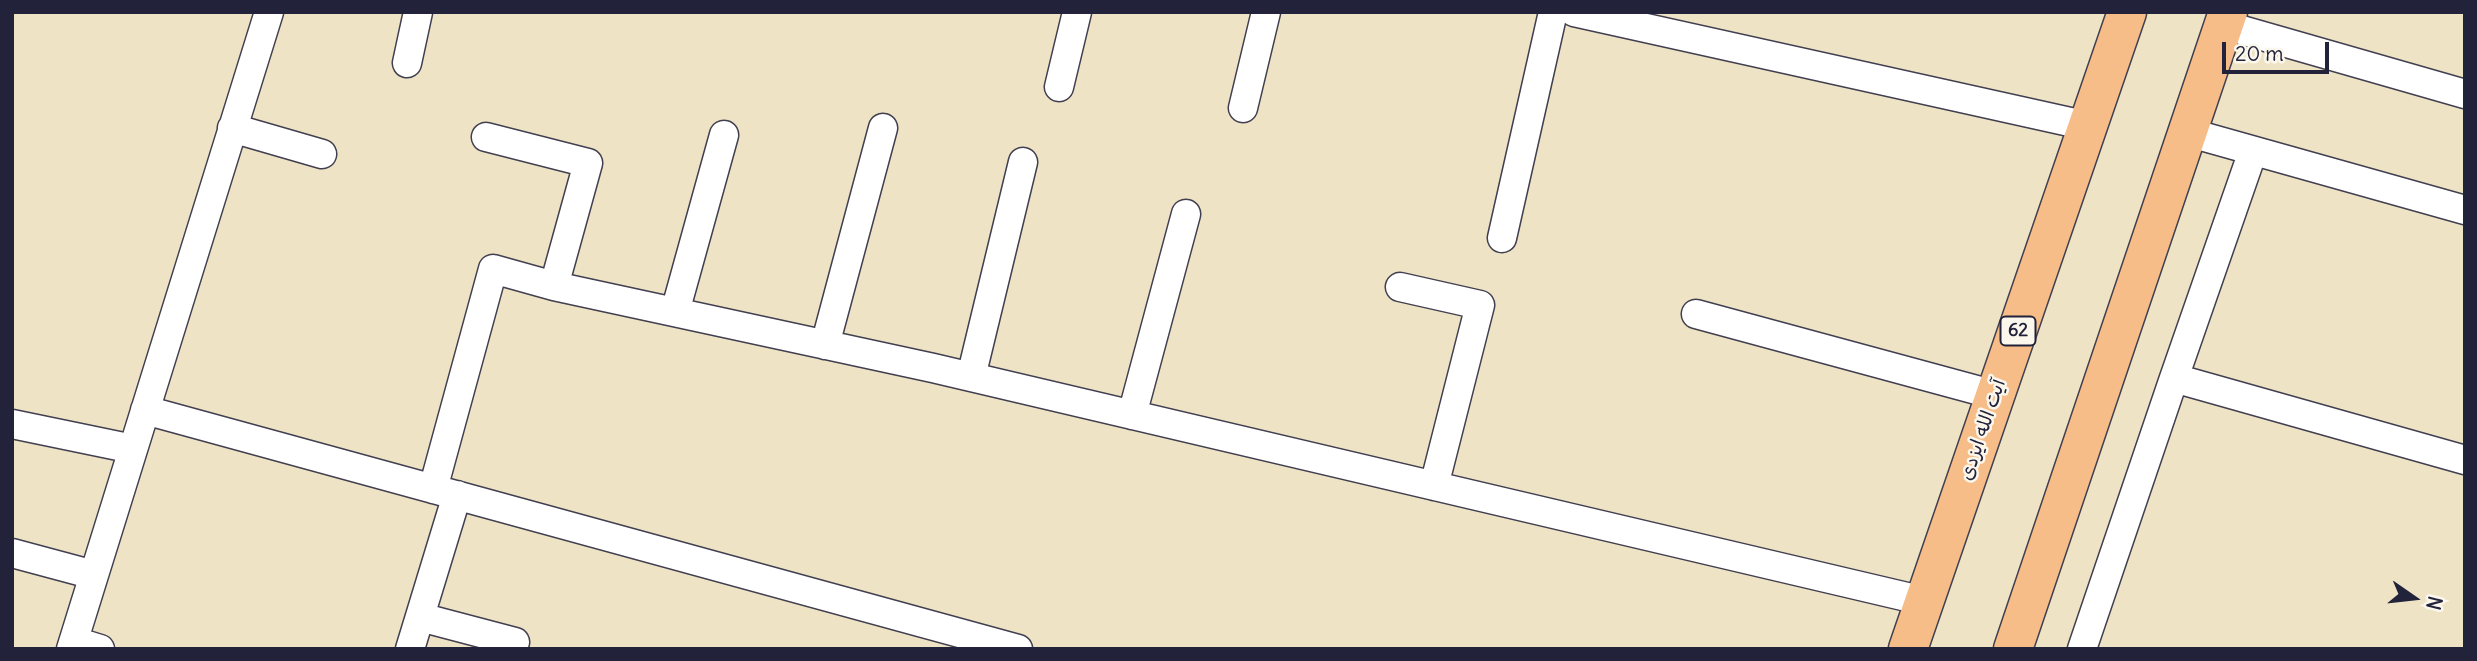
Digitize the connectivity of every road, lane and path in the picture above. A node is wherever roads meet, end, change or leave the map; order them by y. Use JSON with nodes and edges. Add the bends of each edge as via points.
{"nodes":[{"id":1,"x":269,"y":12,"type":"edge"},
{"id":2,"x":418,"y":12,"type":"edge"},
{"id":3,"x":1077,"y":12,"type":"edge"},
{"id":4,"x":1266,"y":12,"type":"edge"},
{"id":5,"x":1553,"y":12,"type":"edge"},
{"id":6,"x":1574,"y":12,"type":"edge"},
{"id":7,"x":2127,"y":12,"type":"edge"},
{"id":8,"x":2226,"y":19,"type":"edge"},
{"id":9,"x":407,"y":63,"type":"dead end"},
{"id":10,"x":1059,"y":87,"type":"dead end"},
{"id":11,"x":2465,"y":94,"type":"edge"},
{"id":12,"x":1243,"y":108,"type":"dead end"},
{"id":13,"x":2088,"y":126,"type":"junction"},
{"id":14,"x":232,"y":128,"type":"junction"},
{"id":15,"x":883,"y":128,"type":"dead end"},
{"id":16,"x":2187,"y":132,"type":"junction"},
{"id":17,"x":724,"y":135,"type":"dead end"},
{"id":18,"x":486,"y":138,"type":"dead end"},
{"id":19,"x":2253,"y":151,"type":"junction"},
{"id":20,"x":322,"y":154,"type":"dead end"},
{"id":21,"x":1023,"y":162,"type":"dead end"},
{"id":22,"x":2465,"y":210,"type":"edge"},
{"id":23,"x":1186,"y":214,"type":"dead end"},
{"id":24,"x":1502,"y":237,"type":"dead end"},
{"id":25,"x":554,"y":286,"type":"junction"},
{"id":26,"x":1400,"y":287,"type":"dead end"},
{"id":27,"x":675,"y":312,"type":"junction"},
{"id":28,"x":1696,"y":314,"type":"dead end"},
{"id":29,"x":825,"y":345,"type":"junction"},
{"id":30,"x":971,"y":377,"type":"junction"},
{"id":31,"x":2174,"y":378,"type":"junction"},
{"id":32,"x":1996,"y":395,"type":"junction"},
{"id":33,"x":145,"y":410,"type":"junction"},
{"id":34,"x":1132,"y":415,"type":"junction"},
{"id":35,"x":12,"y":424,"type":"edge"},
{"id":36,"x":133,"y":449,"type":"junction"},
{"id":37,"x":2465,"y":460,"type":"edge"},
{"id":38,"x":1434,"y":486,"type":"junction"},
{"id":39,"x":445,"y":492,"type":"junction"},
{"id":40,"x":12,"y":553,"type":"edge"},
{"id":41,"x":94,"y":575,"type":"junction"},
{"id":42,"x":1924,"y":601,"type":"junction"},
{"id":43,"x":420,"y":617,"type":"junction"},
{"id":44,"x":515,"y":642,"type":"dead end"},
{"id":45,"x":82,"y":646,"type":"edge"},
{"id":46,"x":410,"y":649,"type":"edge"},
{"id":47,"x":1018,"y":649,"type":"edge"},
{"id":48,"x":1908,"y":649,"type":"edge"},
{"id":49,"x":2012,"y":649,"type":"edge"},
{"id":50,"x":2082,"y":649,"type":"edge"}],
"edges":[{"from":1,"to":14,"type":"street"},
{"from":2,"to":9,"type":"street"},
{"from":3,"to":10,"type":"street"},
{"from":4,"to":12,"type":"street"},
{"from":5,"to":24,"type":"street"},
{"from":6,"to":13,"type":"street"},
{"from":7,"to":13,"type":"highway","name":"آیت الله ایزدی","number":"62"},
{"from":8,"to":11,"type":"street"},
{"from":8,"to":16,"type":"highway"},
{"from":13,"to":32,"type":"highway","name":"آیت الله ایزدی","number":"62"},
{"from":14,"to":20,"type":"street"},
{"from":14,"to":33,"type":"street"},
{"from":15,"to":29,"type":"street"},
{"from":16,"to":19,"type":"street"},
{"from":16,"to":49,"type":"highway"},
{"from":17,"to":27,"type":"street"},
{"from":18,"to":25,"type":"street","via":[[588,163]]},
{"from":19,"to":22,"type":"street"},
{"from":19,"to":31,"type":"street"},
{"from":21,"to":30,"type":"street"},
{"from":23,"to":34,"type":"street"},
{"from":25,"to":27,"type":"street"},
{"from":25,"to":39,"type":"street","via":[[493,269]]},
{"from":26,"to":38,"type":"street","via":[[1480,305]]},
{"from":27,"to":29,"type":"street"},
{"from":28,"to":32,"type":"street"},
{"from":29,"to":30,"type":"street"},
{"from":30,"to":34,"type":"street"},
{"from":31,"to":37,"type":"street"},
{"from":31,"to":50,"type":"street"},
{"from":32,"to":42,"type":"highway","name":"آیت الله ایزدی","number":"62"},
{"from":33,"to":36,"type":"street"},
{"from":33,"to":39,"type":"street"},
{"from":34,"to":38,"type":"street"},
{"from":35,"to":36,"type":"street"},
{"from":36,"to":41,"type":"street"},
{"from":38,"to":42,"type":"street"},
{"from":39,"to":43,"type":"street"},
{"from":39,"to":47,"type":"street"},
{"from":40,"to":41,"type":"street"},
{"from":41,"to":45,"type":"street"},
{"from":42,"to":48,"type":"highway","name":"آیت الله ایزدی","number":"62"},
{"from":43,"to":44,"type":"street"},
{"from":43,"to":46,"type":"street"}]}
